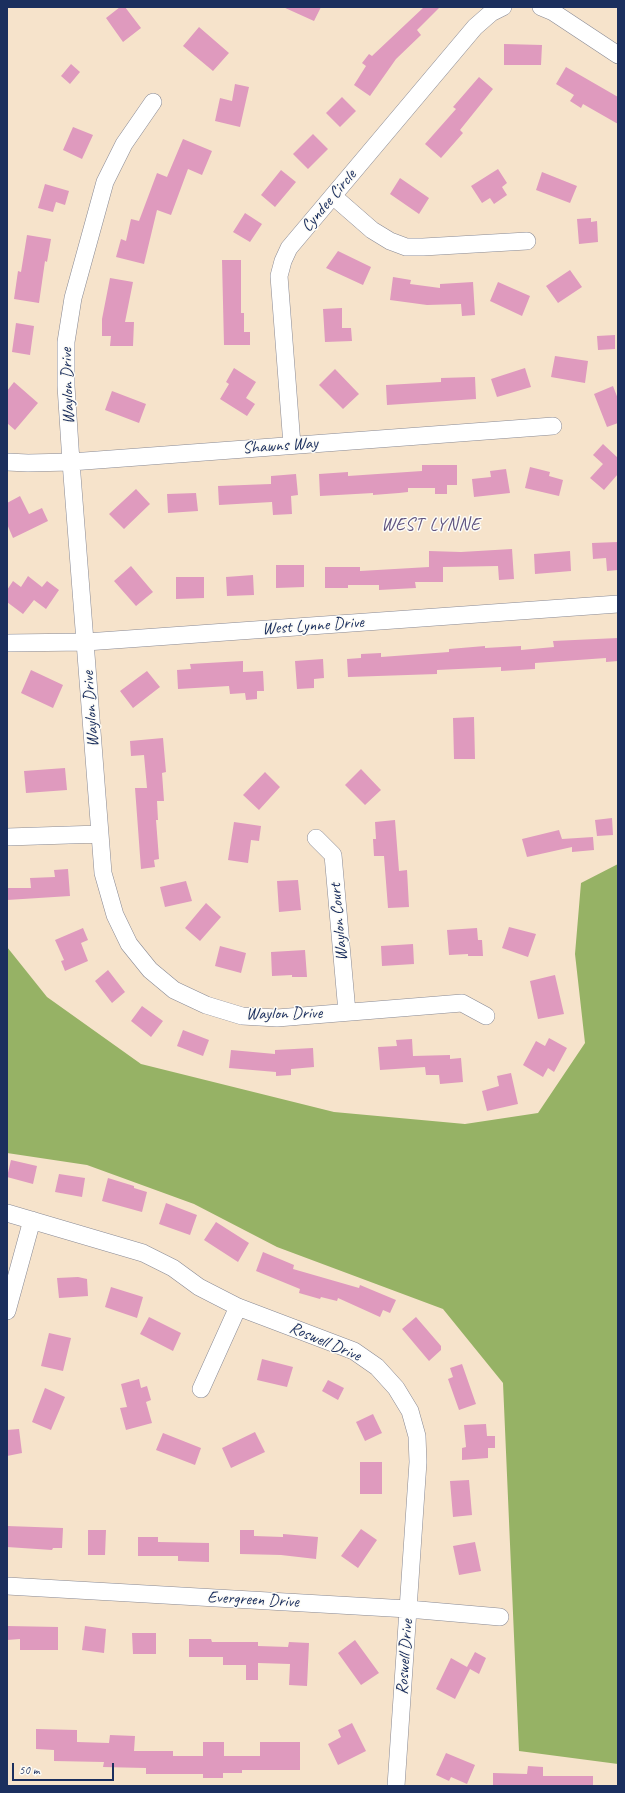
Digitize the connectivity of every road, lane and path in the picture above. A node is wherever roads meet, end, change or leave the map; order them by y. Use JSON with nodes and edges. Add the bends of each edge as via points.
{"nodes":[{"id":1,"x":503,"y":7,"type":"edge"},
{"id":2,"x":541,"y":7,"type":"edge"},
{"id":3,"x":618,"y":55,"type":"edge"},
{"id":4,"x":153,"y":102,"type":"dead end"},
{"id":5,"x":333,"y":196,"type":"junction"},
{"id":6,"x":527,"y":241,"type":"dead end"},
{"id":7,"x":553,"y":426,"type":"dead end"},
{"id":8,"x":292,"y":446,"type":"junction"},
{"id":9,"x":7,"y":462,"type":"edge"},
{"id":10,"x":72,"y":462,"type":"junction"},
{"id":11,"x":618,"y":604,"type":"edge"},
{"id":12,"x":86,"y":642,"type":"junction"},
{"id":13,"x":7,"y":643,"type":"edge"},
{"id":14,"x":100,"y":834,"type":"junction"},
{"id":15,"x":7,"y":837,"type":"edge"},
{"id":16,"x":316,"y":838,"type":"dead end"},
{"id":17,"x":347,"y":1012,"type":"junction"},
{"id":18,"x":486,"y":1016,"type":"dead end"},
{"id":19,"x":7,"y":1213,"type":"edge"},
{"id":20,"x":32,"y":1220,"type":"junction"},
{"id":21,"x":238,"y":1307,"type":"junction"},
{"id":22,"x":7,"y":1311,"type":"edge"},
{"id":23,"x":201,"y":1389,"type":"dead end"},
{"id":24,"x":7,"y":1586,"type":"edge"},
{"id":25,"x":408,"y":1609,"type":"junction"},
{"id":26,"x":500,"y":1617,"type":"dead end"},
{"id":27,"x":396,"y":1786,"type":"edge"}],
"edges":[{"from":1,"to":5,"type":"street","name":"Cyndee Circle","via":[[490,13],[475,27]]},
{"from":2,"to":3,"type":"street"},
{"from":4,"to":10,"type":"street","name":"Waylon Drive","via":[[124,144],[105,182],[73,298],[66,342],[66,386]]},
{"from":5,"to":6,"type":"street","via":[[372,230],[406,247]]},
{"from":5,"to":8,"type":"street","name":"Cyndee Circle","via":[[289,248],[279,276]]},
{"from":7,"to":8,"type":"street","name":"Shawns Way"},
{"from":8,"to":10,"type":"street","name":"Shawns Way"},
{"from":9,"to":10,"type":"street","name":"Shawns Way"},
{"from":10,"to":12,"type":"street","name":"Waylon Drive"},
{"from":11,"to":12,"type":"street","name":"West Lynne Drive"},
{"from":12,"to":13,"type":"street","name":"West Lynne Drive"},
{"from":12,"to":14,"type":"street","name":"Waylon Drive"},
{"from":14,"to":15,"type":"street"},
{"from":14,"to":17,"type":"street","name":"Waylon Drive","via":[[103,874],[115,915],[130,944],[150,970],[174,990],[206,1005],[242,1016],[278,1018]]},
{"from":16,"to":17,"type":"street","name":"Waylon Court","via":[[333,855]]},
{"from":17,"to":18,"type":"street","name":"Waylon Drive","via":[[462,1003]]},
{"from":19,"to":20,"type":"street","name":"Roswell Drive"},
{"from":20,"to":21,"type":"street","name":"Roswell Drive","via":[[143,1253]]},
{"from":20,"to":22,"type":"street"},
{"from":21,"to":23,"type":"street"},
{"from":21,"to":25,"type":"street","name":"Roswell Drive","via":[[354,1351],[377,1367],[396,1388],[410,1411],[417,1436],[418,1462]]},
{"from":24,"to":25,"type":"street","name":"Evergreen Drive"},
{"from":25,"to":26,"type":"street","name":"Evergreen Drive"},
{"from":25,"to":27,"type":"street","name":"Roswell Drive"}]}
